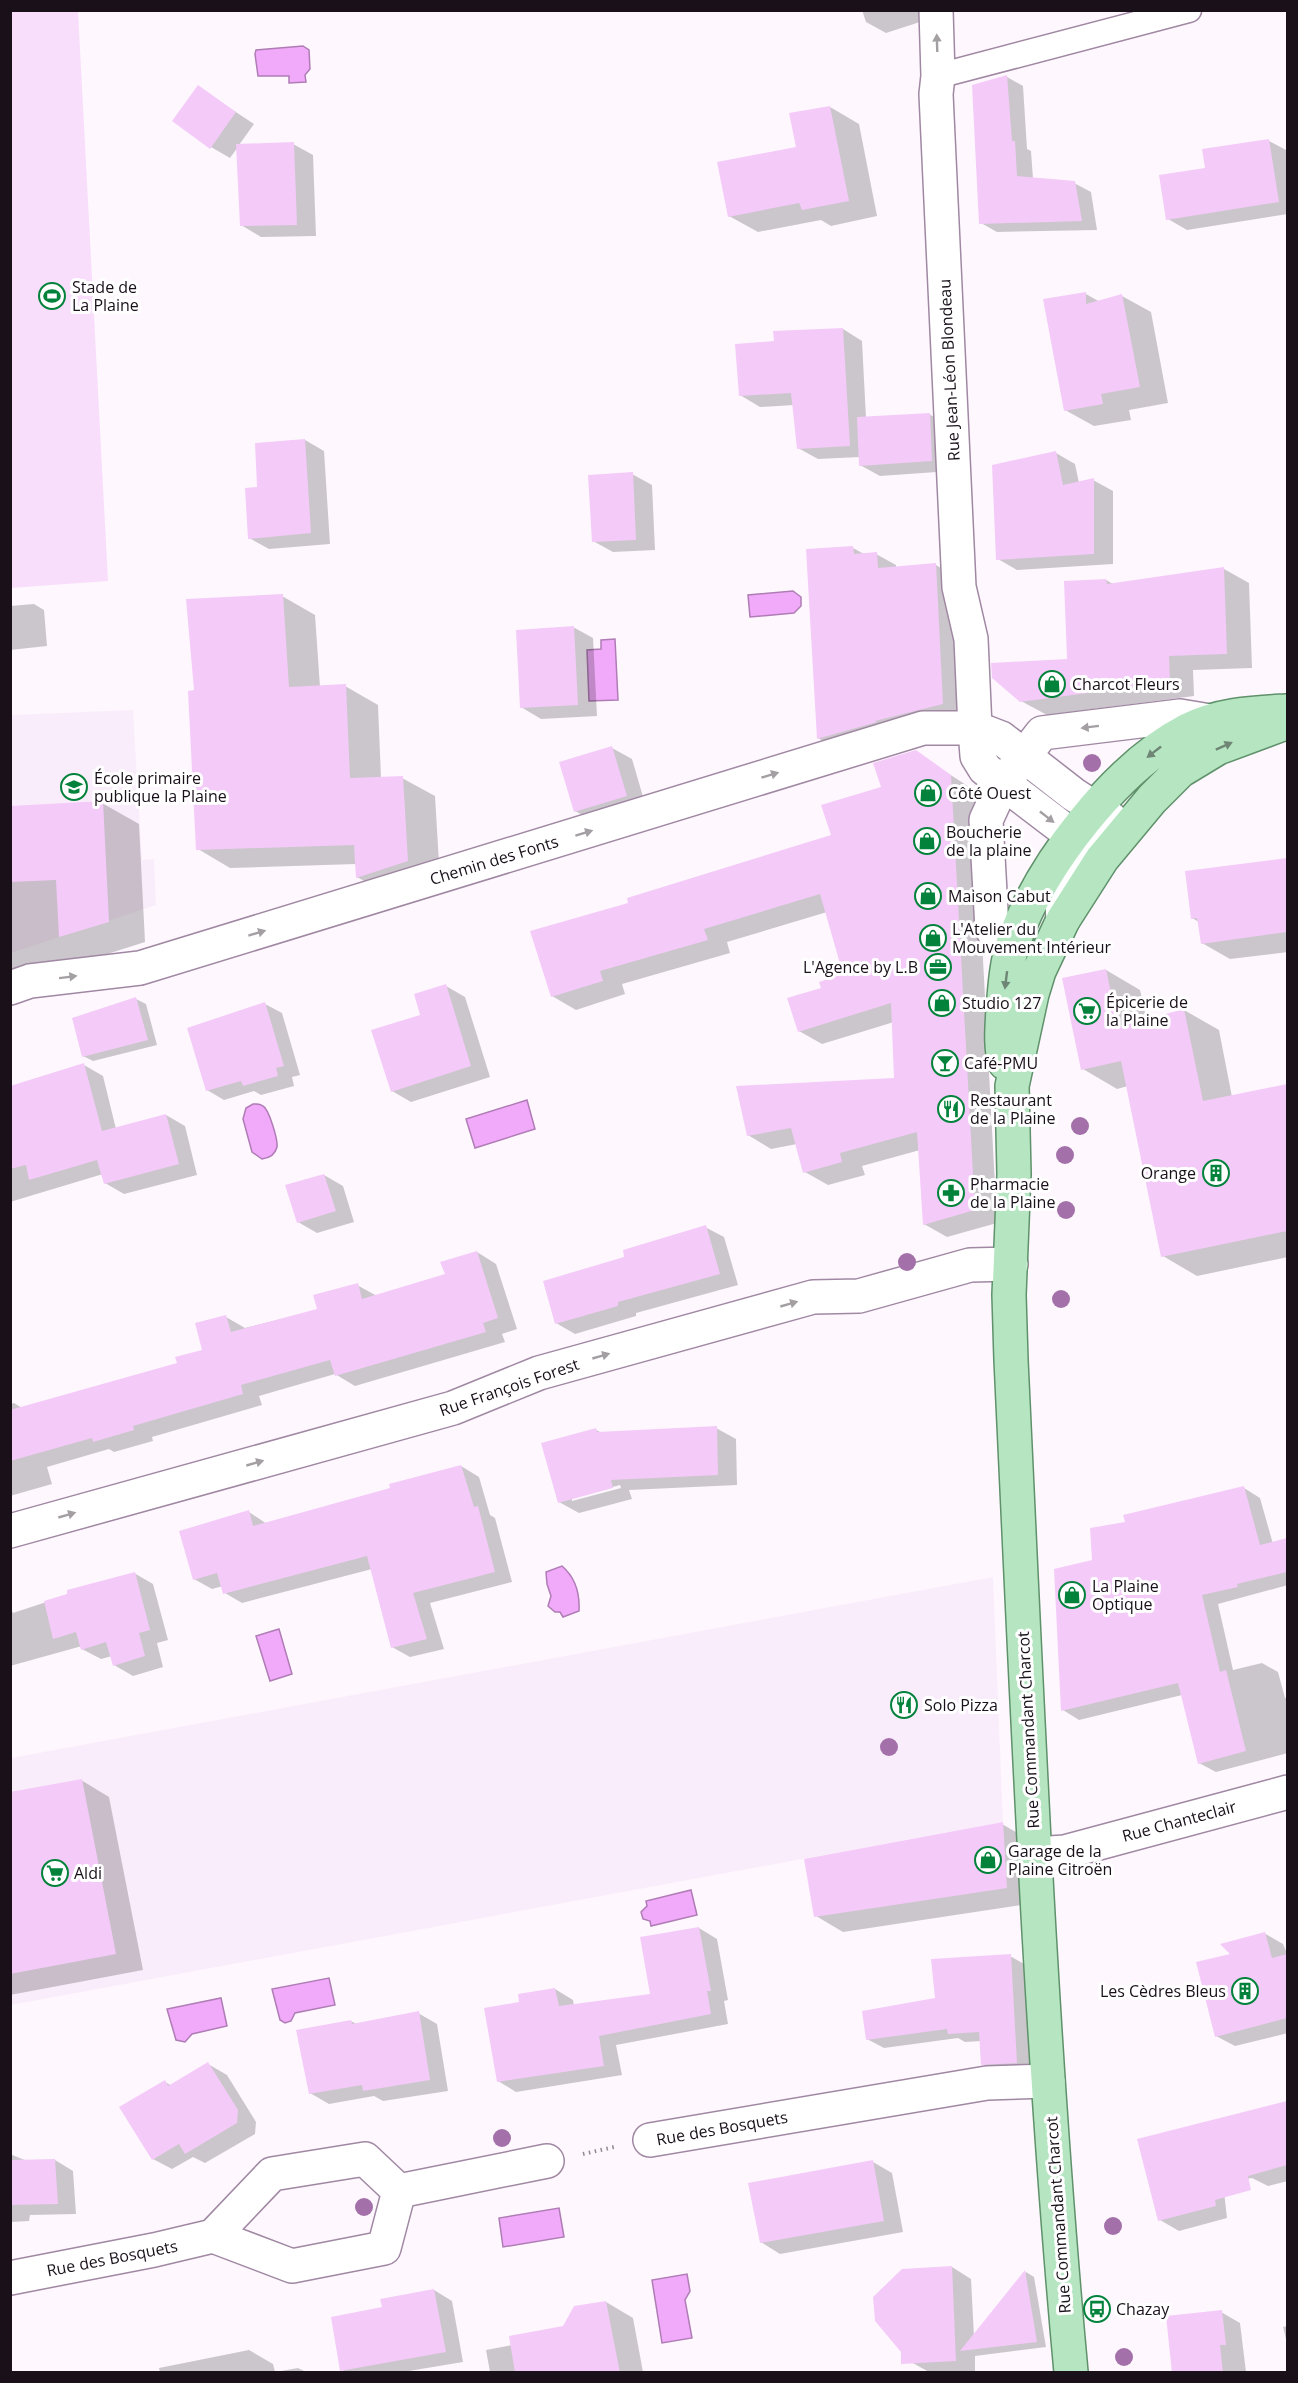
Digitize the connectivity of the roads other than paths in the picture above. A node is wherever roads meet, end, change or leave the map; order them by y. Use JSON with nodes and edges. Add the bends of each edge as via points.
{"nodes":[{"id":1,"x":936,"y":10,"type":"edge"},
{"id":2,"x":1189,"y":10,"type":"edge"},
{"id":3,"x":938,"y":76,"type":"junction"},
{"id":4,"x":1287,"y":711,"type":"edge"},
{"id":5,"x":1210,"y":721,"type":"junction"},
{"id":6,"x":1287,"y":722,"type":"edge"},
{"id":7,"x":975,"y":728,"type":"junction"},
{"id":8,"x":1023,"y":754,"type":"junction"},
{"id":9,"x":1003,"y":783,"type":"junction"},
{"id":10,"x":1096,"y":807,"type":"junction"},
{"id":11,"x":1088,"y":848,"type":"junction"},
{"id":12,"x":1013,"y":944,"type":"junction"},
{"id":13,"x":10,"y":988,"type":"edge"},
{"id":14,"x":1012,"y":1086,"type":"junction"},
{"id":15,"x":1011,"y":1264,"type":"junction"},
{"id":16,"x":10,"y":1531,"type":"edge"},
{"id":17,"x":1287,"y":1792,"type":"edge"},
{"id":18,"x":1034,"y":1854,"type":"junction"},
{"id":19,"x":1048,"y":2081,"type":"junction"},
{"id":20,"x":650,"y":2140,"type":"road end"},
{"id":21,"x":547,"y":2161,"type":"road end"},
{"id":22,"x":399,"y":2191,"type":"junction"},
{"id":23,"x":213,"y":2236,"type":"junction"},
{"id":24,"x":10,"y":2278,"type":"edge"},
{"id":25,"x":1071,"y":2373,"type":"edge"}],
"edges":[{"from":3,"to":1,"type":"street","name":"Rue Jean-Léon Blondeau","one_way":true},
{"from":2,"to":3,"type":"lane"},
{"from":3,"to":7,"type":"street","name":"Rue Jean-Léon Blondeau","via":[[959,587],[971,639]]},
{"from":4,"to":5,"type":"main road","name":"Rue Commandant Charcot","via":[[1232,714]]},
{"from":5,"to":8,"type":"street","name":"Rue Commandant Charcot","one_way":true,"via":[[1180,716],[1042,733]]},
{"from":5,"to":10,"type":"main road","name":"Rue Commandant Charcot","one_way":true,"via":[[1166,743],[1126,774]]},
{"from":11,"to":6,"type":"main road","name":"Rue Commandant Charcot","one_way":true,"via":[[1152,799],[1180,771],[1218,748]]},
{"from":7,"to":8,"type":"street","via":[[1001,738]]},
{"from":7,"to":9,"type":"street","name":"Rue Jean-Léon Blondeau","via":[[978,756]]},
{"from":13,"to":7,"type":"street","name":"Chemin des Fonts","one_way":true,"via":[[30,981],[140,968],[923,728]]},
{"from":8,"to":9,"type":"street","name":"Rue Commandant Charcot"},
{"from":8,"to":10,"type":"street"},
{"from":9,"to":11,"type":"street","name":"Rue Jean-Léon Blondeau","one_way":true},
{"from":9,"to":12,"type":"street","name":"Rue Commandant Charcot","via":[[986,820],[992,929],[998,939]]},
{"from":10,"to":11,"type":"main road","name":"Rue Commandant Charcot"},
{"from":11,"to":12,"type":"main road","name":"Rue Commandant Charcot","via":[[1030,901]]},
{"from":11,"to":14,"type":"main road","name":"Rue Commandant Charcot","via":[[1063,920],[1039,971]]},
{"from":12,"to":14,"type":"main road","name":"Rue Commandant Charcot","one_way":true,"via":[[1001,1049]]},
{"from":14,"to":15,"type":"main road","name":"Rue Commandant Charcot"},
{"from":16,"to":15,"type":"street","name":"Rue François Forest","one_way":true,"via":[[453,1408],[539,1373],[813,1297],[859,1296],[970,1265]]},
{"from":15,"to":18,"type":"main road","name":"Rue Commandant Charcot","via":[[1011,1360]]},
{"from":17,"to":18,"type":"street","name":"Rue Chanteclair","via":[[1065,1852]]},
{"from":18,"to":19,"type":"main road","name":"Rue Commandant Charcot"},
{"from":19,"to":20,"type":"street","name":"Rue des Bosquets","via":[[987,2083]]},
{"from":19,"to":25,"type":"main road","name":"Rue Commandant Charcot"},
{"from":21,"to":22,"type":"street"},
{"from":22,"to":23,"type":"street","via":[[365,2159],[272,2174]]},
{"from":22,"to":23,"type":"street","via":[[384,2248],[292,2266]]},
{"from":23,"to":24,"type":"street","name":"Rue des Bosquets"}]}
